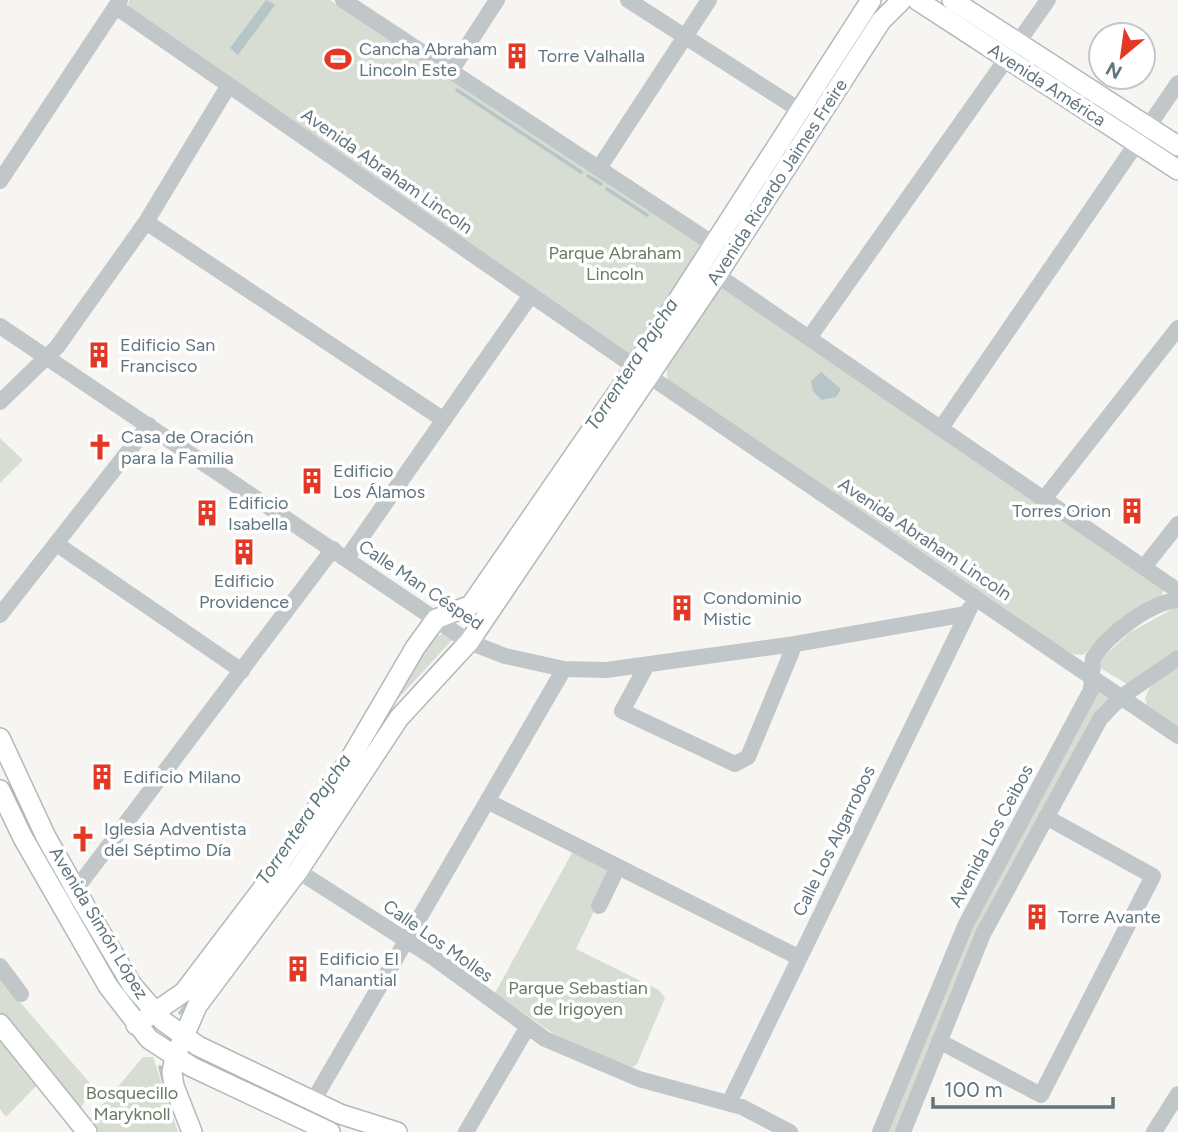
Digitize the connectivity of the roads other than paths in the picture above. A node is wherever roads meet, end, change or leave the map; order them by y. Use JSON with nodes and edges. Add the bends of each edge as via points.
{"nodes":[{"id":1,"x":343,"y":0,"type":"edge"},
{"id":2,"x":497,"y":0,"type":"edge"},
{"id":3,"x":628,"y":0,"type":"edge"},
{"id":4,"x":709,"y":0,"type":"edge"},
{"id":5,"x":871,"y":0,"type":"edge"},
{"id":6,"x":895,"y":0,"type":"edge"},
{"id":7,"x":902,"y":0,"type":"edge"},
{"id":8,"x":917,"y":0,"type":"edge"},
{"id":9,"x":952,"y":0,"type":"edge"},
{"id":10,"x":1048,"y":0,"type":"edge"},
{"id":11,"x":118,"y":3,"type":"edge"},
{"id":12,"x":685,"y":37,"type":"junction"},
{"id":13,"x":1012,"y":51,"type":"junction"},
{"id":14,"x":451,"y":71,"type":"junction"},
{"id":15,"x":1178,"y":83,"type":"edge"},
{"id":16,"x":229,"y":85,"type":"junction"},
{"id":17,"x":801,"y":111,"type":"junction"},
{"id":18,"x":1148,"y":127,"type":"junction"},
{"id":19,"x":1137,"y":144,"type":"junction"},
{"id":20,"x":1178,"y":146,"type":"edge"},
{"id":21,"x":599,"y":168,"type":"junction"},
{"id":22,"x":1178,"y":170,"type":"edge"},
{"id":23,"x":0,"y":181,"type":"edge"},
{"id":24,"x":146,"y":222,"type":"junction"},
{"id":25,"x":715,"y":245,"type":"junction"},
{"id":26,"x":718,"y":275,"type":"junction"},
{"id":27,"x":531,"y":295,"type":"junction"},
{"id":28,"x":0,"y":326,"type":"edge"},
{"id":29,"x":1178,"y":328,"type":"edge"},
{"id":30,"x":809,"y":338,"type":"junction"},
{"id":31,"x":48,"y":358,"type":"junction"},
{"id":32,"x":642,"y":371,"type":"junction"},
{"id":33,"x":0,"y":402,"type":"edge"},
{"id":34,"x":444,"y":420,"type":"junction"},
{"id":35,"x":149,"y":425,"type":"junction"},
{"id":36,"x":941,"y":428,"type":"junction"},
{"id":37,"x":1044,"y":499,"type":"junction"},
{"id":38,"x":1178,"y":524,"type":"edge"},
{"id":39,"x":58,"y":545,"type":"junction"},
{"id":40,"x":340,"y":554,"type":"junction"},
{"id":41,"x":1144,"y":568,"type":"junction"},
{"id":42,"x":1178,"y":591,"type":"edge"},
{"id":43,"x":977,"y":598,"type":"junction"},
{"id":44,"x":1178,"y":600,"type":"edge"},
{"id":45,"x":966,"y":614,"type":"junction"},
{"id":46,"x":0,"y":615,"type":"edge"},
{"id":47,"x":436,"y":619,"type":"junction"},
{"id":48,"x":469,"y":642,"type":"junction"},
{"id":49,"x":795,"y":644,"type":"junction"},
{"id":50,"x":1178,"y":658,"type":"edge"},
{"id":51,"x":647,"y":665,"type":"junction"},
{"id":52,"x":564,"y":669,"type":"junction"},
{"id":53,"x":242,"y":671,"type":"junction"},
{"id":54,"x":1093,"y":677,"type":"junction"},
{"id":55,"x":1121,"y":697,"type":"junction"},
{"id":56,"x":1178,"y":736,"type":"edge"},
{"id":57,"x":0,"y":738,"type":"edge"},
{"id":58,"x":0,"y":790,"type":"edge"},
{"id":59,"x":489,"y":802,"type":"junction"},
{"id":60,"x":1046,"y":817,"type":"junction"},
{"id":61,"x":618,"y":867,"type":"junction"},
{"id":62,"x":298,"y":871,"type":"junction"},
{"id":63,"x":76,"y":889,"type":"junction"},
{"id":64,"x":58,"y":901,"type":"junction"},
{"id":65,"x":598,"y":906,"type":"dead end"},
{"id":66,"x":405,"y":940,"type":"junction"},
{"id":67,"x":798,"y":957,"type":"junction"},
{"id":68,"x":0,"y":966,"type":"edge"},
{"id":69,"x":21,"y":993,"type":"dead end"},
{"id":70,"x":154,"y":1012,"type":"junction"},
{"id":71,"x":0,"y":1024,"type":"edge"},
{"id":72,"x":136,"y":1025,"type":"junction"},
{"id":73,"x":527,"y":1028,"type":"junction"},
{"id":74,"x":183,"y":1037,"type":"junction"},
{"id":75,"x":939,"y":1041,"type":"junction"},
{"id":76,"x":175,"y":1057,"type":"junction"},
{"id":77,"x":1178,"y":1094,"type":"edge"},
{"id":78,"x":313,"y":1101,"type":"junction"},
{"id":79,"x":729,"y":1103,"type":"junction"},
{"id":80,"x":87,"y":1132,"type":"edge"},
{"id":81,"x":192,"y":1132,"type":"edge"},
{"id":82,"x":330,"y":1132,"type":"edge"},
{"id":83,"x":397,"y":1132,"type":"edge"},
{"id":84,"x":466,"y":1132,"type":"edge"},
{"id":85,"x":790,"y":1132,"type":"edge"},
{"id":86,"x":880,"y":1132,"type":"edge"},
{"id":87,"x":902,"y":1132,"type":"edge"},
{"id":88,"x":1154,"y":1132,"type":"edge"}],
"edges":[{"from":1,"to":14,"type":"street"},
{"from":2,"to":14,"type":"street"},
{"from":3,"to":12,"type":"street"},
{"from":4,"to":12,"type":"street"},
{"from":5,"to":17,"type":"main road","name":"Avenida Ricardo Jaimes Freire"},
{"from":6,"to":7,"type":"main road"},
{"from":7,"to":26,"type":"main road","name":"Avenida Ricardo Jaimes Freire","via":[[881,21]]},
{"from":8,"to":13,"type":"main road","name":"Avenida América"},
{"from":9,"to":13,"type":"main road","name":"Avenida América"},
{"from":10,"to":13,"type":"street"},
{"from":11,"to":16,"type":"street","name":"Avenida Abraham Lincoln"},
{"from":11,"to":23,"type":"street"},
{"from":12,"to":17,"type":"street"},
{"from":12,"to":21,"type":"street"},
{"from":13,"to":18,"type":"main road","name":"Avenida América"},
{"from":13,"to":19,"type":"main road","name":"Avenida América"},
{"from":13,"to":30,"type":"street"},
{"from":14,"to":21,"type":"street"},
{"from":15,"to":18,"type":"street"},
{"from":16,"to":24,"type":"street"},
{"from":16,"to":27,"type":"street","name":"Avenida Abraham Lincoln"},
{"from":17,"to":25,"type":"main road","name":"Avenida Ricardo Jaimes Freire"},
{"from":18,"to":19,"type":"street"},
{"from":18,"to":20,"type":"main road","name":"Avenida América"},
{"from":19,"to":22,"type":"main road","name":"Avenida América"},
{"from":19,"to":36,"type":"street"},
{"from":21,"to":25,"type":"street"},
{"from":24,"to":31,"type":"street"},
{"from":24,"to":34,"type":"street"},
{"from":25,"to":32,"type":"main road","name":"Avenida Ricardo Jaimes Freire"},
{"from":26,"to":30,"type":"street"},
{"from":26,"to":32,"type":"main road","name":"Avenida Ricardo Jaimes Freire"},
{"from":27,"to":32,"type":"street","name":"Avenida Abraham Lincoln"},
{"from":27,"to":34,"type":"street"},
{"from":28,"to":31,"type":"street","name":"Calle Man Césped"},
{"from":29,"to":37,"type":"street"},
{"from":30,"to":36,"type":"street"},
{"from":31,"to":33,"type":"street"},
{"from":31,"to":35,"type":"street","name":"Calle Man Césped"},
{"from":32,"to":43,"type":"street","name":"Avenida Abraham Lincoln"},
{"from":32,"to":47,"type":"main road","name":"Avenida Ricardo Jaimes Freire","via":[[471,605]]},
{"from":32,"to":48,"type":"main road","name":"Avenida Ricardo Jaimes Freire"},
{"from":34,"to":40,"type":"street"},
{"from":35,"to":39,"type":"street"},
{"from":35,"to":40,"type":"street","name":"Calle Man Césped"},
{"from":36,"to":37,"type":"street"},
{"from":37,"to":41,"type":"street"},
{"from":38,"to":41,"type":"street"},
{"from":39,"to":46,"type":"street"},
{"from":39,"to":53,"type":"street"},
{"from":40,"to":47,"type":"street","name":"Calle Man Césped"},
{"from":40,"to":53,"type":"street"},
{"from":41,"to":42,"type":"street"},
{"from":43,"to":45,"type":"street","name":"Calle Los Algarrobos"},
{"from":43,"to":54,"type":"street","name":"Avenida Abraham Lincoln"},
{"from":44,"to":54,"type":"street","name":"Avenida Los Ceibos","via":[[1139,617],[1097,652]]},
{"from":45,"to":49,"type":"street","name":"Calle Man Césped"},
{"from":45,"to":67,"type":"street","name":"Calle Los Algarrobos"},
{"from":47,"to":48,"type":"street","name":"Calle Man Césped"},
{"from":47,"to":70,"type":"main road","via":[[266,884],[184,992]]},
{"from":48,"to":52,"type":"street","name":"Calle Man Césped","via":[[505,656]]},
{"from":48,"to":62,"type":"main road","name":"Avenida Ricardo Jaimes Freire","via":[[399,718]]},
{"from":49,"to":51,"type":"street","name":"Calle Man Césped"},
{"from":49,"to":51,"type":"street","via":[[748,757],[735,764],[622,711]]},
{"from":50,"to":55,"type":"street"},
{"from":51,"to":52,"type":"street","name":"Calle Man Césped"},
{"from":52,"to":59,"type":"street"},
{"from":53,"to":63,"type":"street"},
{"from":54,"to":55,"type":"street","name":"Avenida Abraham Lincoln"},
{"from":54,"to":86,"type":"street","name":"Avenida Los Ceibos","via":[[1091,690],[965,926]]},
{"from":55,"to":56,"type":"street","name":"Avenida Abraham Lincoln"},
{"from":55,"to":60,"type":"street","via":[[1100,719]]},
{"from":57,"to":63,"type":"main road","name":"Avenida Simón López"},
{"from":58,"to":64,"type":"main road","name":"Avenida Simón López"},
{"from":59,"to":61,"type":"street"},
{"from":59,"to":66,"type":"street"},
{"from":60,"to":75,"type":"street","via":[[983,934]]},
{"from":60,"to":75,"type":"street","via":[[1153,876],[1041,1095]]},
{"from":61,"to":65,"type":"street"},
{"from":61,"to":67,"type":"street"},
{"from":62,"to":66,"type":"street","name":"Calle Los Molles"},
{"from":62,"to":74,"type":"main road","name":"Avenida Ricardo Jaimes Freire","via":[[197,1006]]},
{"from":63,"to":64,"type":"street"},
{"from":63,"to":70,"type":"main road","name":"Avenida Simón López","via":[[132,985]]},
{"from":64,"to":72,"type":"main road","name":"Avenida Simón López","via":[[107,986]]},
{"from":66,"to":73,"type":"street","name":"Calle Los Molles"},
{"from":66,"to":78,"type":"street"},
{"from":67,"to":79,"type":"street","name":"Calle Los Algarrobos"},
{"from":68,"to":69,"type":"street"},
{"from":70,"to":72,"type":"main road"},
{"from":70,"to":74,"type":"main road","name":"Avenida Simón López"},
{"from":71,"to":80,"type":"main road"},
{"from":72,"to":76,"type":"main road","name":"Avenida Simón López"},
{"from":73,"to":79,"type":"street","name":"Calle Los Molles","via":[[618,1071]]},
{"from":73,"to":84,"type":"street"},
{"from":74,"to":76,"type":"main road","name":"Avenida Ricardo Jaimes Freire"},
{"from":74,"to":78,"type":"main road","name":"Avenida Simón López"},
{"from":75,"to":87,"type":"street"},
{"from":76,"to":81,"type":"main road","name":"Avenida Ricardo Jaimes Freire","via":[[174,1086]]},
{"from":76,"to":82,"type":"main road","name":"Avenida Simón López"},
{"from":77,"to":88,"type":"street"},
{"from":78,"to":83,"type":"main road","name":"Avenida Simón López"},
{"from":79,"to":85,"type":"street","name":"Calle Los Molles"}]}
